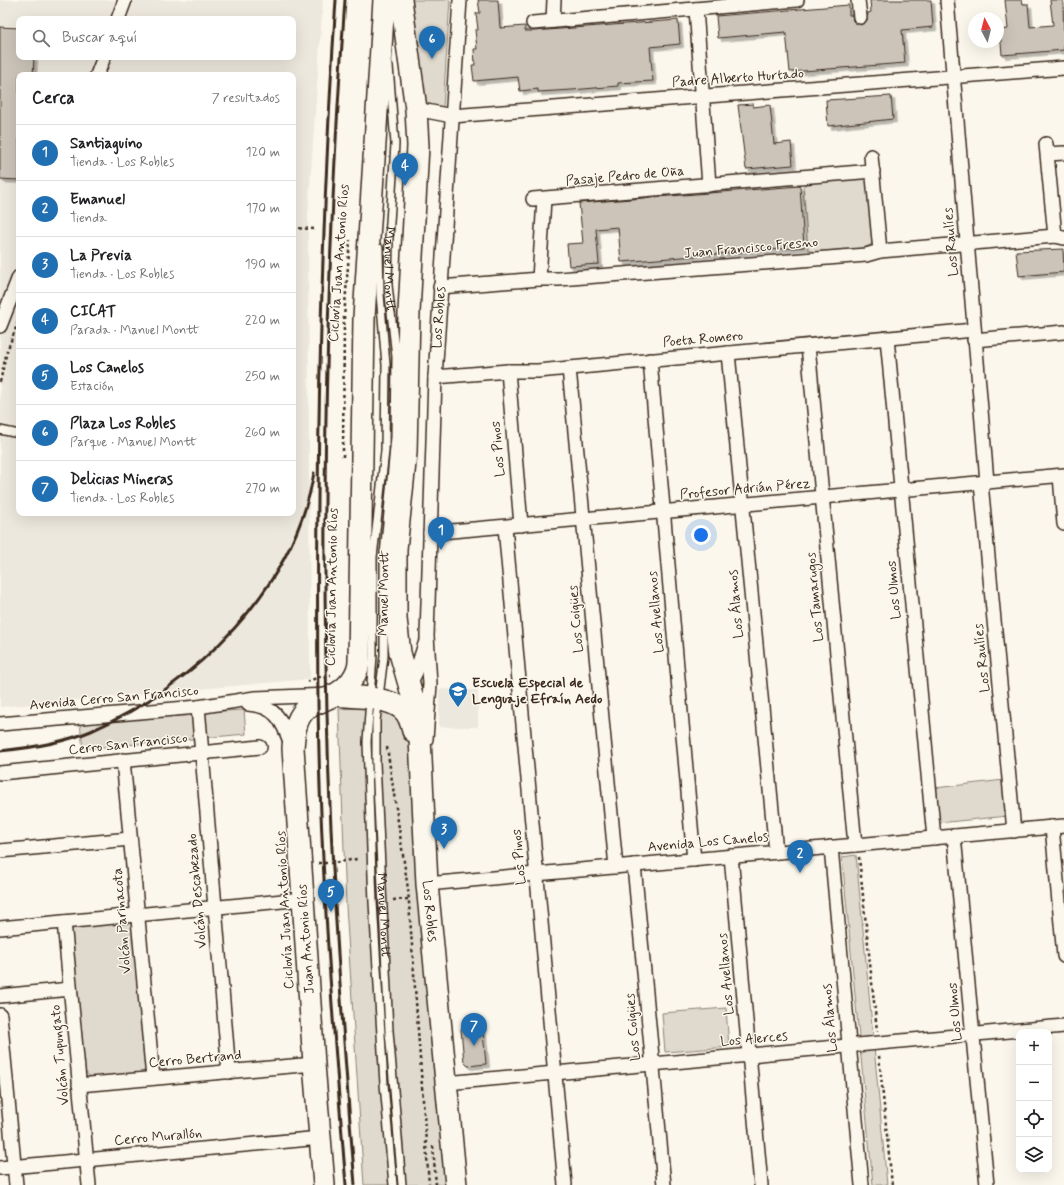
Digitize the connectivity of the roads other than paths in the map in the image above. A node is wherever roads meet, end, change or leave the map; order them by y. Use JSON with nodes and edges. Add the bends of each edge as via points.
{"nodes":[{"id":1,"x":125,"y":0,"type":"edge"},
{"id":2,"x":384,"y":0,"type":"edge"},
{"id":3,"x":389,"y":0,"type":"edge"},
{"id":4,"x":401,"y":0,"type":"edge"},
{"id":5,"x":460,"y":0,"type":"edge"},
{"id":6,"x":554,"y":0,"type":"edge"},
{"id":7,"x":797,"y":0,"type":"edge"},
{"id":8,"x":858,"y":0,"type":"edge"},
{"id":9,"x":947,"y":0,"type":"edge"},
{"id":10,"x":696,"y":9,"type":"junction"},
{"id":11,"x":119,"y":16,"type":"edge"},
{"id":12,"x":860,"y":17,"type":"dead end"},
{"id":13,"x":553,"y":21,"type":"junction"},
{"id":14,"x":533,"y":23,"type":"dead end"},
{"id":15,"x":389,"y":43,"type":"dead end"},
{"id":16,"x":389,"y":57,"type":"dead end"},
{"id":17,"x":103,"y":60,"type":"edge"},
{"id":18,"x":1064,"y":68,"type":"edge"},
{"id":19,"x":98,"y":72,"type":"edge"},
{"id":20,"x":954,"y":78,"type":"junction"},
{"id":21,"x":703,"y":97,"type":"junction"},
{"id":22,"x":416,"y":109,"type":"junction"},
{"id":23,"x":452,"y":116,"type":"junction"},
{"id":24,"x":1064,"y":153,"type":"edge"},
{"id":25,"x":871,"y":156,"type":"dead end"},
{"id":26,"x":872,"y":171,"type":"junction"},
{"id":27,"x":709,"y":185,"type":"junction"},
{"id":28,"x":372,"y":186,"type":"junction"},
{"id":29,"x":378,"y":224,"type":"dead end"},
{"id":30,"x":1060,"y":237,"type":"edge"},
{"id":31,"x":379,"y":242,"type":"dead end"},
{"id":32,"x":967,"y":244,"type":"junction"},
{"id":33,"x":880,"y":252,"type":"junction"},
{"id":34,"x":539,"y":279,"type":"junction"},
{"id":35,"x":16,"y":285,"type":"edge"},
{"id":36,"x":440,"y":286,"type":"junction"},
{"id":37,"x":0,"y":326,"type":"edge"},
{"id":38,"x":1064,"y":332,"type":"edge"},
{"id":39,"x":974,"y":335,"type":"junction"},
{"id":40,"x":886,"y":338,"type":"junction"},
{"id":41,"x":808,"y":346,"type":"junction"},
{"id":42,"x":728,"y":353,"type":"junction"},
{"id":43,"x":650,"y":360,"type":"junction"},
{"id":44,"x":569,"y":368,"type":"junction"},
{"id":45,"x":508,"y":371,"type":"junction"},
{"id":46,"x":434,"y":377,"type":"junction"},
{"id":47,"x":0,"y":430,"type":"edge"},
{"id":48,"x":16,"y":433,"type":"edge"},
{"id":49,"x":1062,"y":476,"type":"edge"},
{"id":50,"x":984,"y":483,"type":"junction"},
{"id":51,"x":901,"y":490,"type":"junction"},
{"id":52,"x":822,"y":498,"type":"junction"},
{"id":53,"x":743,"y":505,"type":"junction"},
{"id":54,"x":663,"y":512,"type":"junction"},
{"id":55,"x":583,"y":520,"type":"junction"},
{"id":56,"x":1064,"y":524,"type":"edge"},
{"id":57,"x":521,"y":525,"type":"junction"},
{"id":58,"x":505,"y":527,"type":"junction"},
{"id":59,"x":430,"y":533,"type":"junction"},
{"id":60,"x":428,"y":636,"type":"junction"},
{"id":61,"x":409,"y":686,"type":"junction"},
{"id":62,"x":329,"y":691,"type":"junction"},
{"id":63,"x":375,"y":699,"type":"junction"},
{"id":64,"x":230,"y":703,"type":"junction"},
{"id":65,"x":198,"y":707,"type":"junction"},
{"id":66,"x":0,"y":724,"type":"edge"},
{"id":67,"x":260,"y":747,"type":"dead end"},
{"id":68,"x":293,"y":748,"type":"junction"},
{"id":69,"x":201,"y":752,"type":"junction"},
{"id":70,"x":123,"y":760,"type":"junction"},
{"id":71,"x":421,"y":771,"type":"junction"},
{"id":72,"x":0,"y":773,"type":"edge"},
{"id":73,"x":1058,"y":827,"type":"edge"},
{"id":74,"x":1014,"y":831,"type":"junction"},
{"id":75,"x":954,"y":836,"type":"junction"},
{"id":76,"x":934,"y":838,"type":"junction"},
{"id":77,"x":130,"y":839,"type":"junction"},
{"id":78,"x":855,"y":845,"type":"junction"},
{"id":79,"x":831,"y":847,"type":"junction"},
{"id":80,"x":0,"y":851,"type":"edge"},
{"id":81,"x":776,"y":852,"type":"junction"},
{"id":82,"x":731,"y":856,"type":"junction"},
{"id":83,"x":694,"y":860,"type":"junction"},
{"id":84,"x":634,"y":865,"type":"junction"},
{"id":85,"x":616,"y":867,"type":"junction"},
{"id":86,"x":537,"y":874,"type":"junction"},
{"id":87,"x":427,"y":884,"type":"junction"},
{"id":88,"x":303,"y":899,"type":"junction"},
{"id":89,"x":215,"y":907,"type":"junction"},
{"id":90,"x":138,"y":914,"type":"junction"},
{"id":91,"x":64,"y":922,"type":"junction"},
{"id":92,"x":0,"y":928,"type":"edge"},
{"id":93,"x":1064,"y":956,"type":"edge"},
{"id":94,"x":70,"y":989,"type":"junction"},
{"id":95,"x":0,"y":996,"type":"edge"},
{"id":96,"x":0,"y":1015,"type":"edge"},
{"id":97,"x":1064,"y":1026,"type":"edge"},
{"id":98,"x":973,"y":1035,"type":"junction"},
{"id":99,"x":849,"y":1046,"type":"junction"},
{"id":100,"x":749,"y":1055,"type":"junction"},
{"id":101,"x":314,"y":1064,"type":"junction"},
{"id":102,"x":652,"y":1064,"type":"junction"},
{"id":103,"x":229,"y":1072,"type":"junction"},
{"id":104,"x":555,"y":1073,"type":"junction"},
{"id":105,"x":153,"y":1078,"type":"junction"},
{"id":106,"x":446,"y":1083,"type":"junction"},
{"id":107,"x":79,"y":1085,"type":"junction"},
{"id":108,"x":320,"y":1138,"type":"junction"},
{"id":109,"x":86,"y":1160,"type":"junction"},
{"id":110,"x":15,"y":1167,"type":"junction"},
{"id":111,"x":0,"y":1168,"type":"edge"},
{"id":112,"x":16,"y":1185,"type":"edge"},
{"id":113,"x":89,"y":1185,"type":"edge"},
{"id":114,"x":324,"y":1185,"type":"edge"},
{"id":115,"x":393,"y":1185,"type":"edge"},
{"id":116,"x":402,"y":1185,"type":"edge"},
{"id":117,"x":456,"y":1185,"type":"edge"},
{"id":118,"x":565,"y":1185,"type":"edge"},
{"id":119,"x":664,"y":1185,"type":"edge"},
{"id":120,"x":761,"y":1185,"type":"edge"},
{"id":121,"x":862,"y":1185,"type":"edge"},
{"id":122,"x":987,"y":1185,"type":"edge"}],
"edges":[{"from":1,"to":11,"type":"street"},
{"from":2,"to":28,"type":"main road","name":"Manuel Montt"},
{"from":3,"to":15,"type":"lane"},
{"from":4,"to":22,"type":"main road","name":"Manuel Montt"},
{"from":5,"to":23,"type":"street","name":"Los Robles"},
{"from":6,"to":13,"type":"street"},
{"from":7,"to":10,"type":"street"},
{"from":8,"to":12,"type":"street"},
{"from":9,"to":20,"type":"street","name":"Los Raulíes"},
{"from":10,"to":13,"type":"street"},
{"from":10,"to":21,"type":"street"},
{"from":13,"to":14,"type":"street"},
{"from":16,"to":63,"type":"lane","name":"Manuel Montt","via":[[395,144],[388,285],[396,357],[396,393],[393,469],[384,555],[384,656]]},
{"from":17,"to":19,"type":"street"},
{"from":18,"to":20,"type":"street","name":"Padre Alberto Hurtado"},
{"from":20,"to":21,"type":"street","name":"Padre Alberto Hurtado"},
{"from":20,"to":32,"type":"street","name":"Los Raulíes"},
{"from":21,"to":23,"type":"street","name":"Padre Alberto Hurtado"},
{"from":21,"to":27,"type":"street"},
{"from":22,"to":23,"type":"street","name":"Padre Alberto Hurtado"},
{"from":22,"to":61,"type":"main road","name":"Manuel Montt","via":[[417,162],[406,437],[395,574],[397,638]]},
{"from":23,"to":36,"type":"street","name":"Los Robles"},
{"from":24,"to":30,"type":"street","via":[[1047,149]]},
{"from":25,"to":26,"type":"street"},
{"from":26,"to":27,"type":"street","name":"Pasaje Pedro de Oña"},
{"from":26,"to":33,"type":"street"},
{"from":27,"to":34,"type":"street","name":"Pasaje Pedro de Oña","via":[[538,199]]},
{"from":28,"to":29,"type":"lane","name":"Manuel Montt"},
{"from":28,"to":62,"type":"main road","name":"Manuel Montt","via":[[362,376],[359,663],[351,682],[343,690]]},
{"from":30,"to":32,"type":"street","name":"Juan Francisco Fresno"},
{"from":31,"to":63,"type":"lane","name":"Manuel Montt","via":[[386,365],[385,451],[372,556]]},
{"from":32,"to":33,"type":"street","name":"Juan Francisco Fresno"},
{"from":32,"to":39,"type":"street","name":"Los Raulíes"},
{"from":33,"to":34,"type":"street","name":"Juan Francisco Fresno","via":[[843,257]]},
{"from":34,"to":36,"type":"street","name":"Juan Francisco Fresno"},
{"from":35,"to":37,"type":"street"},
{"from":36,"to":46,"type":"street","name":"Los Robles"},
{"from":38,"to":39,"type":"street","name":"Poeta Romero"},
{"from":39,"to":40,"type":"street","name":"Poeta Romero"},
{"from":39,"to":50,"type":"street","name":"Los Raulíes"},
{"from":40,"to":41,"type":"street","name":"Poeta Romero"},
{"from":40,"to":51,"type":"street","name":"Los Ulmos"},
{"from":41,"to":42,"type":"street","name":"Poeta Romero"},
{"from":41,"to":52,"type":"street","name":"Los Tamarugos"},
{"from":42,"to":43,"type":"street","name":"Poeta Romero"},
{"from":42,"to":53,"type":"street","name":"Los Álamos"},
{"from":43,"to":44,"type":"street","name":"Poeta Romero"},
{"from":43,"to":54,"type":"street","name":"Los Avellanos"},
{"from":44,"to":45,"type":"street","name":"Poeta Romero"},
{"from":44,"to":55,"type":"street","name":"Los Coigües"},
{"from":45,"to":46,"type":"street","name":"Poeta Romero"},
{"from":45,"to":57,"type":"street","name":"Los Pinos"},
{"from":46,"to":59,"type":"street","name":"Los Robles"},
{"from":47,"to":48,"type":"lane"},
{"from":49,"to":50,"type":"street","name":"Profesor Adrián Pérez"},
{"from":49,"to":56,"type":"street"},
{"from":50,"to":51,"type":"street","name":"Profesor Adrián Pérez"},
{"from":50,"to":74,"type":"street","name":"Los Raulíes"},
{"from":51,"to":52,"type":"street","name":"Profesor Adrián Pérez"},
{"from":51,"to":76,"type":"street","name":"Los Ulmos"},
{"from":52,"to":53,"type":"street","name":"Profesor Adrián Pérez"},
{"from":52,"to":78,"type":"street","name":"Los Tamarugos"},
{"from":53,"to":54,"type":"street","name":"Profesor Adrián Pérez"},
{"from":53,"to":81,"type":"street","name":"Los Álamos"},
{"from":54,"to":55,"type":"street","name":"Profesor Adrián Pérez"},
{"from":54,"to":83,"type":"street","name":"Los Avellanos"},
{"from":55,"to":57,"type":"street","name":"Profesor Adrián Pérez"},
{"from":55,"to":85,"type":"street","name":"Los Coigües"},
{"from":57,"to":58,"type":"street","name":"Profesor Adrián Pérez"},
{"from":58,"to":59,"type":"street","name":"Profesor Adrián Pérez"},
{"from":58,"to":86,"type":"street","name":"Los Pinos"},
{"from":59,"to":60,"type":"street","name":"Los Robles"},
{"from":60,"to":61,"type":"street","name":"Los Robles"},
{"from":60,"to":71,"type":"street","name":"Los Robles","via":[[429,719]]},
{"from":61,"to":63,"type":"main road","via":[[396,696]]},
{"from":61,"to":71,"type":"main road","name":"Manuel Montt","via":[[417,712]]},
{"from":62,"to":63,"type":"main road"},
{"from":62,"to":64,"type":"street"},
{"from":62,"to":68,"type":"main road","name":"Juan Antonio Ríos","via":[[305,709],[295,729]]},
{"from":63,"to":71,"type":"main road","via":[[398,706],[407,714]]},
{"from":63,"to":115,"type":"lane","name":"Manuel Montt","via":[[367,742],[373,902]]},
{"from":63,"to":116,"type":"lane","name":"Manuel Montt","via":[[377,808],[389,1031]]},
{"from":64,"to":65,"type":"street","name":"Avenida Cerro San Francisco"},
{"from":64,"to":68,"type":"street","via":[[263,706],[272,711],[283,723]]},
{"from":65,"to":66,"type":"street","name":"Avenida Cerro San Francisco"},
{"from":65,"to":69,"type":"street","name":"Volcán Descabezado"},
{"from":67,"to":69,"type":"street","name":"Cerro San Francisco"},
{"from":68,"to":88,"type":"main road","name":"Juan Antonio Ríos"},
{"from":69,"to":70,"type":"street","name":"Cerro San Francisco"},
{"from":69,"to":89,"type":"street","name":"Volcán Descabezado"},
{"from":70,"to":72,"type":"street","name":"Cerro San Francisco"},
{"from":70,"to":77,"type":"street","name":"Volcán Parinacota"},
{"from":71,"to":87,"type":"main road","name":"Los Robles"},
{"from":73,"to":74,"type":"street","name":"Avenida Los Canelos"},
{"from":73,"to":93,"type":"street"},
{"from":74,"to":75,"type":"street","name":"Avenida Los Canelos"},
{"from":75,"to":76,"type":"street","name":"Avenida Los Canelos"},
{"from":75,"to":98,"type":"street","name":"Los Ulmos"},
{"from":76,"to":78,"type":"street","name":"Avenida Los Canelos"},
{"from":77,"to":80,"type":"street"},
{"from":77,"to":90,"type":"street","name":"Volcán Parinacota"},
{"from":78,"to":79,"type":"street","name":"Avenida Los Canelos"},
{"from":79,"to":81,"type":"street","name":"Avenida Los Canelos"},
{"from":79,"to":99,"type":"street","name":"Los Álamos"},
{"from":81,"to":82,"type":"street","name":"Avenida Los Canelos"},
{"from":82,"to":83,"type":"street","name":"Avenida Los Canelos"},
{"from":82,"to":100,"type":"street","name":"Los Avellanos"},
{"from":83,"to":84,"type":"street","name":"Avenida Los Canelos"},
{"from":84,"to":85,"type":"street","name":"Avenida Los Canelos"},
{"from":84,"to":102,"type":"street","name":"Los Coigües"},
{"from":85,"to":86,"type":"street","name":"Avenida Los Canelos"},
{"from":86,"to":87,"type":"street","name":"Avenida Los Canelos"},
{"from":86,"to":104,"type":"street","name":"Los Pinos"},
{"from":87,"to":106,"type":"main road","name":"Los Robles"},
{"from":88,"to":89,"type":"street"},
{"from":88,"to":101,"type":"main road","name":"Juan Antonio Ríos"},
{"from":89,"to":90,"type":"street"},
{"from":89,"to":103,"type":"street","name":"Volcán Descabezado"},
{"from":90,"to":91,"type":"street"},
{"from":90,"to":105,"type":"street","name":"Volcán Parinacota"},
{"from":91,"to":92,"type":"street"},
{"from":91,"to":94,"type":"street","name":"Volcán Tupungato"},
{"from":94,"to":95,"type":"street"},
{"from":94,"to":107,"type":"street","name":"Volcán Tupungato"},
{"from":96,"to":110,"type":"street"},
{"from":97,"to":98,"type":"street","name":"Los Alerces"},
{"from":98,"to":99,"type":"street","name":"Los Alerces"},
{"from":98,"to":122,"type":"street","name":"Los Ulmos"},
{"from":99,"to":100,"type":"street","name":"Los Alerces"},
{"from":99,"to":121,"type":"street","name":"Los Álamos"},
{"from":100,"to":102,"type":"street","name":"Los Alerces"},
{"from":100,"to":120,"type":"street","name":"Los Avellanos"},
{"from":101,"to":103,"type":"street","name":"Cerro Bertrand"},
{"from":101,"to":108,"type":"main road","name":"Juan Antonio Ríos"},
{"from":102,"to":104,"type":"street","name":"Los Alerces"},
{"from":102,"to":119,"type":"street","name":"Los Coigües"},
{"from":103,"to":105,"type":"street","name":"Cerro Bertrand"},
{"from":104,"to":106,"type":"street","name":"Los Alerces"},
{"from":104,"to":118,"type":"street","name":"Los Pinos"},
{"from":105,"to":107,"type":"street","name":"Cerro Bertrand"},
{"from":106,"to":117,"type":"main road","name":"Los Robles"},
{"from":107,"to":109,"type":"street","name":"Volcán Tupungato"},
{"from":108,"to":109,"type":"street","name":"Cerro Murallón"},
{"from":108,"to":114,"type":"main road","name":"Juan Antonio Ríos"},
{"from":109,"to":110,"type":"street","name":"Cerro Murallón"},
{"from":109,"to":113,"type":"street","name":"Volcán Tupungato"},
{"from":110,"to":111,"type":"street","name":"Cerro Murallón"},
{"from":110,"to":112,"type":"street"}]}
